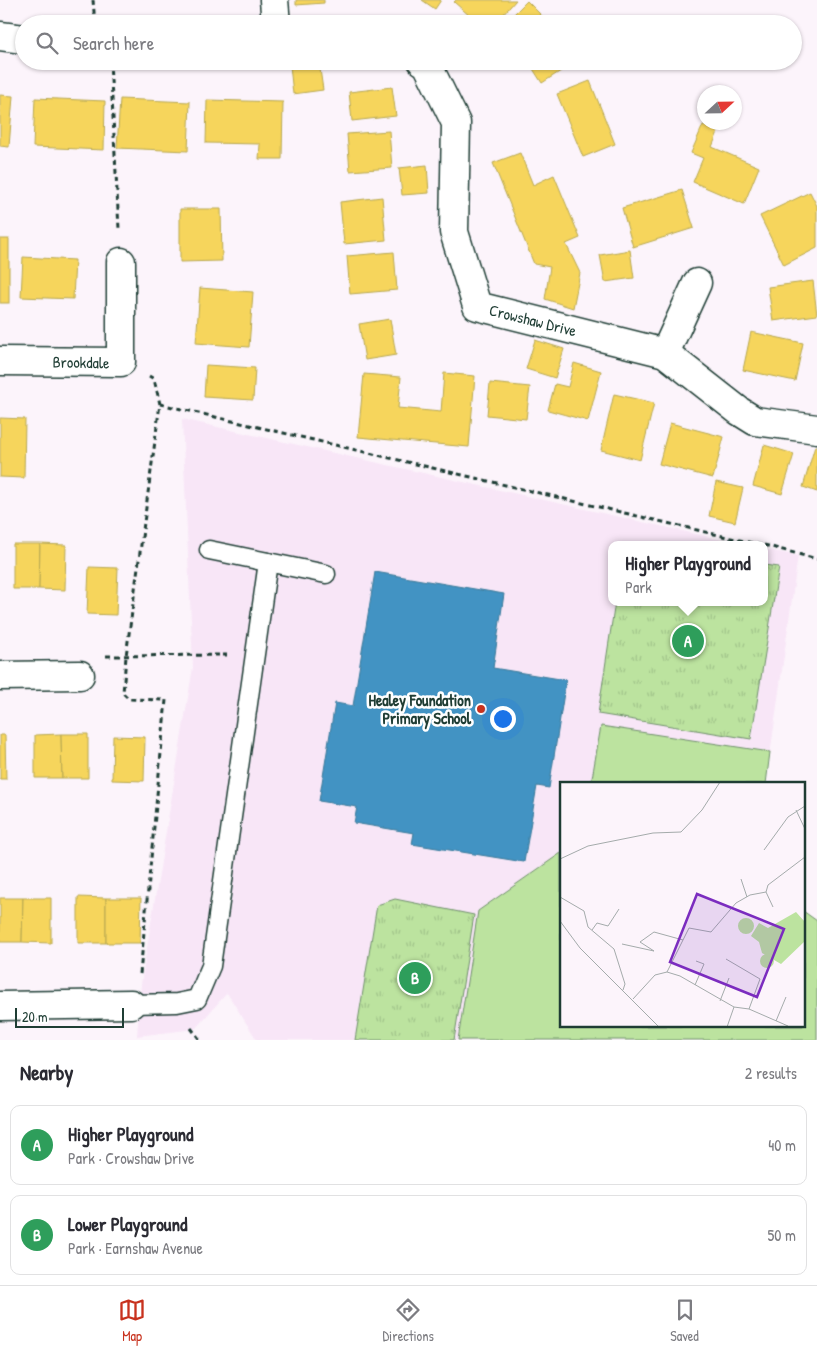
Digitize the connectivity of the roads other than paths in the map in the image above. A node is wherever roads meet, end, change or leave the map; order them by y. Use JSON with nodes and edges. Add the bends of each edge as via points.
{"nodes":[{"id":1,"x":274,"y":0,"type":"edge"},
{"id":2,"x":275,"y":15,"type":"edge"},
{"id":3,"x":0,"y":36,"type":"edge"},
{"id":4,"x":15,"y":38,"type":"edge"},
{"id":5,"x":430,"y":70,"type":"edge"},
{"id":6,"x":121,"y":262,"type":"road end"},
{"id":7,"x":697,"y":283,"type":"dead end"},
{"id":8,"x":665,"y":353,"type":"junction"},
{"id":9,"x":0,"y":361,"type":"edge"},
{"id":10,"x":817,"y":429,"type":"edge"},
{"id":11,"x":209,"y":550,"type":"dead end"},
{"id":12,"x":268,"y":562,"type":"junction"},
{"id":13,"x":326,"y":574,"type":"dead end"},
{"id":14,"x":80,"y":675,"type":"road end"},
{"id":15,"x":0,"y":676,"type":"edge"},
{"id":16,"x":131,"y":1004,"type":"joint"},
{"id":17,"x":0,"y":1006,"type":"edge"}],
"edges":[{"from":1,"to":2,"type":"street"},
{"from":3,"to":4,"type":"street"},
{"from":5,"to":8,"type":"street","name":"Crowshaw Drive","via":[[456,123],[454,232],[477,306]]},
{"from":6,"to":9,"type":"street","name":"Brookdale","via":[[121,362]]},
{"from":7,"to":8,"type":"street"},
{"from":8,"to":10,"type":"street","name":"Crowshaw Drive","via":[[755,421]]},
{"from":11,"to":12,"type":"lane"},
{"from":12,"to":13,"type":"lane"},
{"from":12,"to":16,"type":"lane","via":[[211,966],[197,999]]},
{"from":14,"to":15,"type":"street"},
{"from":16,"to":17,"type":"street"}]}
